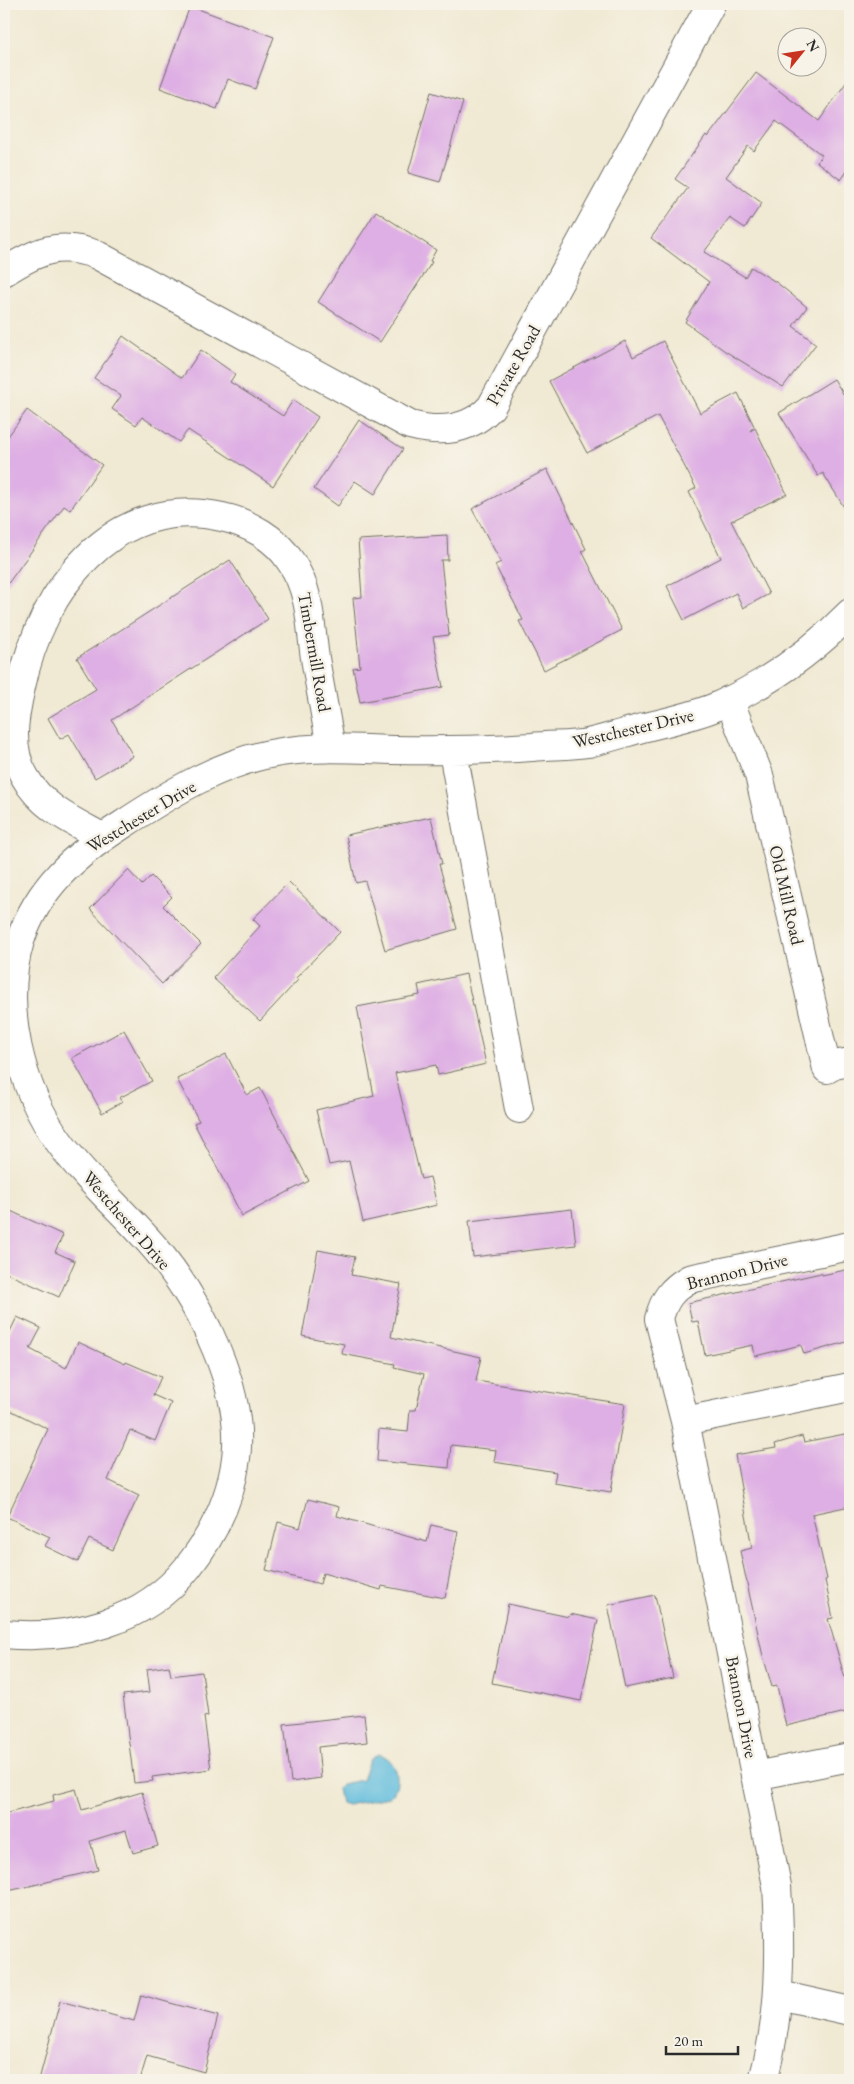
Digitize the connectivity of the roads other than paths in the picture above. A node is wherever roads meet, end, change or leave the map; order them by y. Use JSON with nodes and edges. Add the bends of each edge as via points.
{"nodes":[{"id":1,"x":711,"y":4,"type":"edge"},
{"id":2,"x":4,"y":272,"type":"edge"},
{"id":3,"x":850,"y":614,"type":"edge"},
{"id":4,"x":729,"y":700,"type":"junction"},
{"id":5,"x":331,"y":748,"type":"junction"},
{"id":6,"x":453,"y":752,"type":"junction"},
{"id":7,"x":102,"y":837,"type":"junction"},
{"id":8,"x":850,"y":1062,"type":"edge"},
{"id":9,"x":519,"y":1109,"type":"dead end"},
{"id":10,"x":850,"y":1246,"type":"edge"},
{"id":11,"x":850,"y":1387,"type":"edge"},
{"id":12,"x":685,"y":1421,"type":"junction"},
{"id":13,"x":4,"y":1634,"type":"edge"},
{"id":14,"x":850,"y":1756,"type":"edge"},
{"id":15,"x":755,"y":1776,"type":"junction"},
{"id":16,"x":779,"y":1995,"type":"junction"},
{"id":17,"x":850,"y":2011,"type":"edge"},
{"id":18,"x":763,"y":2080,"type":"edge"}],
"edges":[{"from":1,"to":2,"type":"street","name":"Private Road","via":[[491,407],[468,424],[449,430],[429,430],[410,425],[106,260],[77,248],[42,251]]},
{"from":3,"to":4,"type":"street","name":"Westchester Drive","via":[[802,656]]},
{"from":4,"to":6,"type":"street","name":"Westchester Drive","via":[[692,715],[586,743]]},
{"from":4,"to":8,"type":"street","name":"Old Mill Road","via":[[759,775],[827,1069]]},
{"from":5,"to":6,"type":"street","name":"Westchester Drive"},
{"from":5,"to":7,"type":"street","name":"Westchester Drive","via":[[278,752],[242,761],[212,774]]},
{"from":5,"to":7,"type":"street","name":"Timbermill Road","via":[[310,611],[304,585],[291,561],[260,532],[238,521],[181,512],[138,522],[106,540],[63,583],[32,648],[13,722],[15,747],[30,786],[48,807]]},
{"from":6,"to":9,"type":"street"},
{"from":7,"to":13,"type":"street","name":"Westchester Drive","via":[[78,855],[54,880],[32,912],[11,976],[10,1000],[16,1042],[26,1078],[41,1112],[61,1144],[161,1256],[197,1308],[220,1357],[234,1410],[238,1435],[236,1458],[231,1487],[214,1529],[184,1573],[160,1595],[136,1611],[72,1634],[32,1637]]},
{"from":10,"to":12,"type":"street","name":"Brannon Drive","via":[[689,1279],[675,1287],[664,1302],[659,1318]]},
{"from":11,"to":12,"type":"street"},
{"from":12,"to":15,"type":"street","name":"Brannon Drive"},
{"from":14,"to":15,"type":"street"},
{"from":15,"to":16,"type":"street","name":"Brannon Drive","via":[[777,1886],[781,1955]]},
{"from":16,"to":17,"type":"street"},
{"from":16,"to":18,"type":"street","name":"Brannon Drive","via":[[771,2054]]}]}
